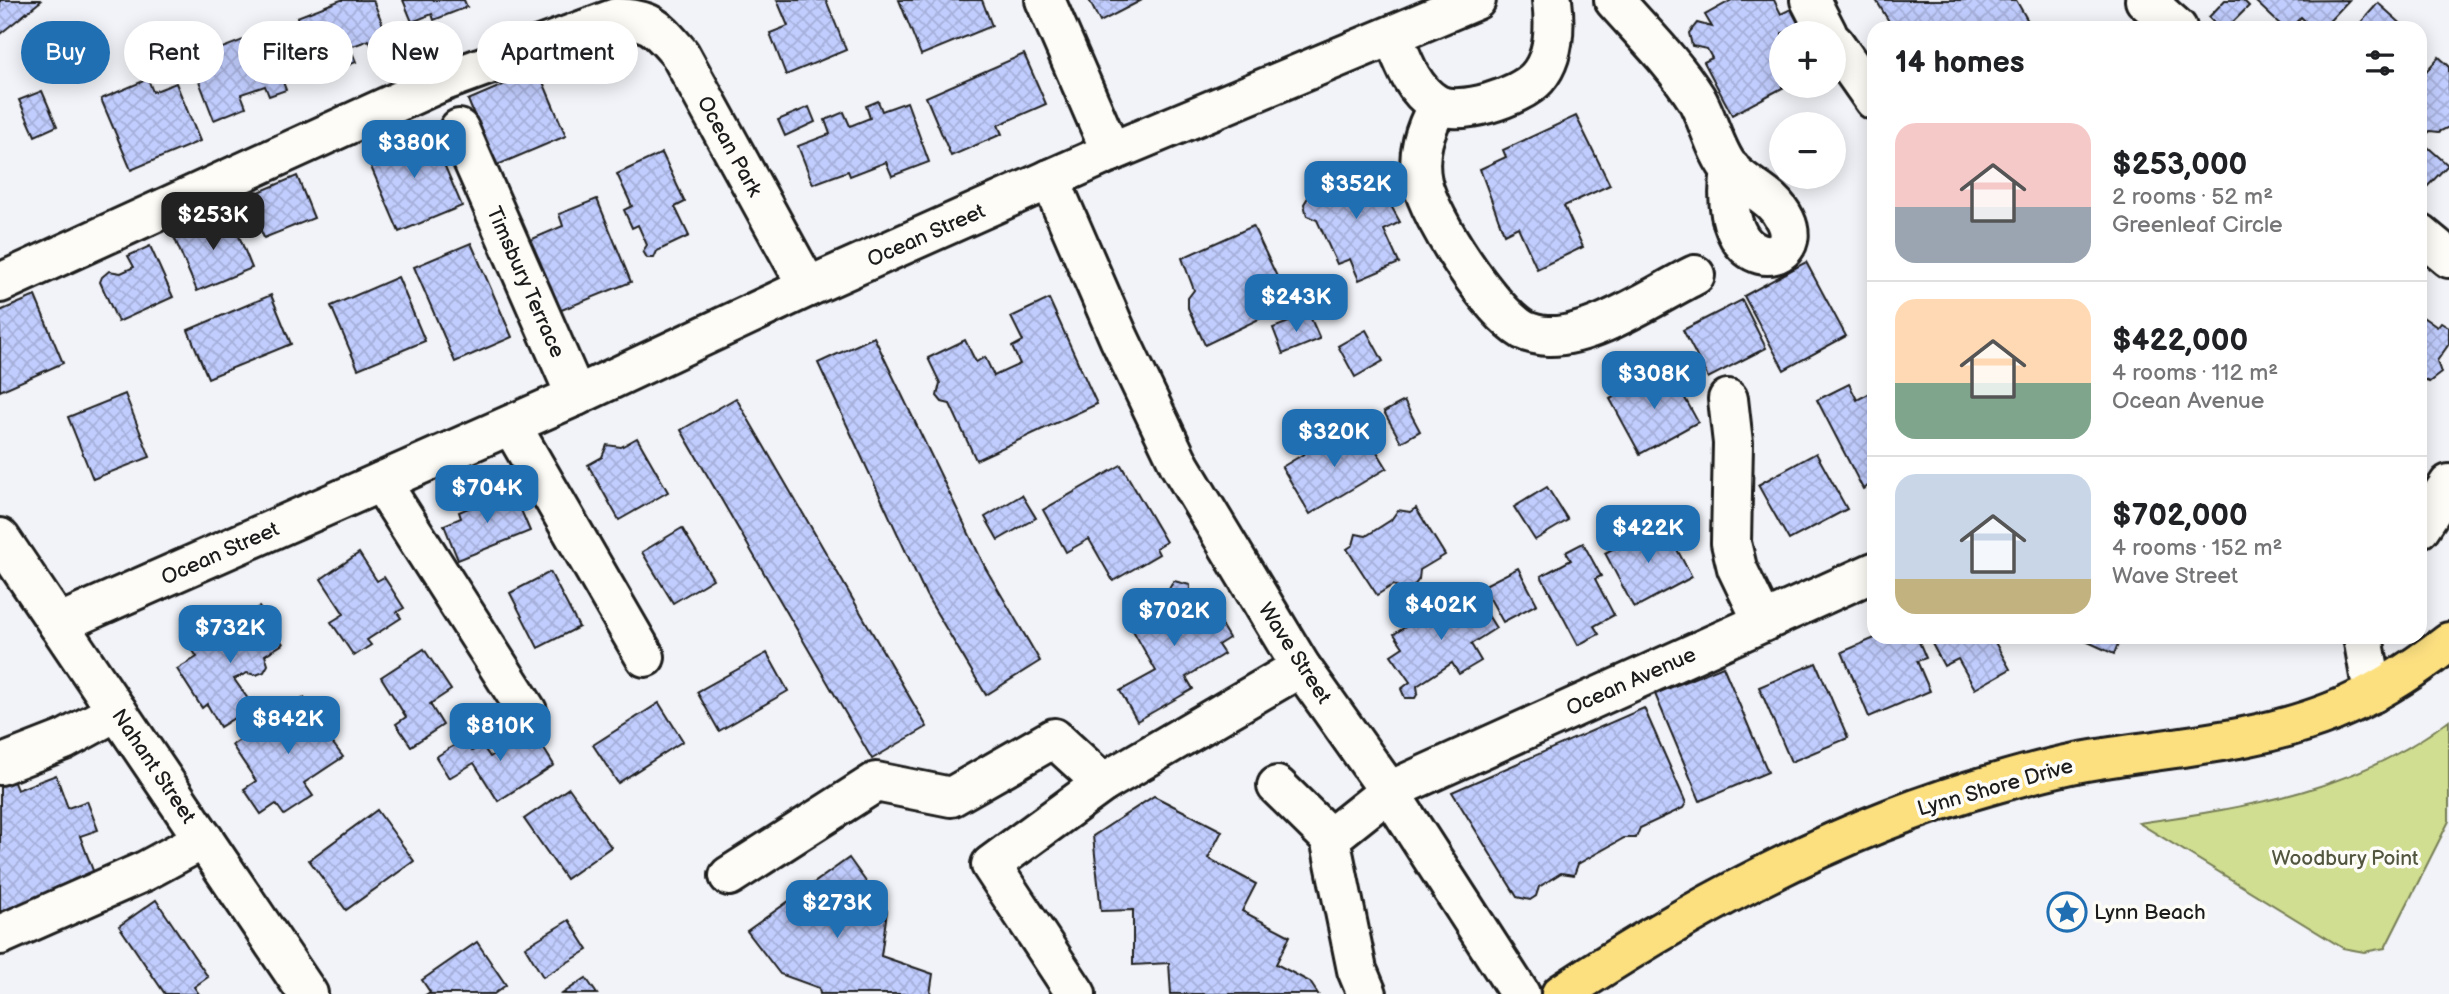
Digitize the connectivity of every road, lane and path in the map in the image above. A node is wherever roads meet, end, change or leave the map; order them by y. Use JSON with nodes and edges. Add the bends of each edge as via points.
{"nodes":[{"id":1,"x":1045,"y":0,"type":"edge"},
{"id":2,"x":1476,"y":0,"type":"edge"},
{"id":3,"x":1552,"y":0,"type":"edge"},
{"id":4,"x":1614,"y":0,"type":"edge"},
{"id":5,"x":1810,"y":0,"type":"edge"},
{"id":6,"x":2145,"y":0,"type":"edge"},
{"id":7,"x":1821,"y":21,"type":"edge"},
{"id":8,"x":2169,"y":21,"type":"edge"},
{"id":9,"x":1393,"y":36,"type":"junction"},
{"id":10,"x":1846,"y":60,"type":"edge"},
{"id":11,"x":1867,"y":90,"type":"edge"},
{"id":12,"x":1438,"y":105,"type":"junction"},
{"id":13,"x":459,"y":129,"type":"dead end"},
{"id":14,"x":1111,"y":152,"type":"junction"},
{"id":15,"x":1731,"y":169,"type":"dead end"},
{"id":16,"x":1050,"y":179,"type":"junction"},
{"id":17,"x":2427,"y":240,"type":"edge"},
{"id":18,"x":2449,"y":258,"type":"edge"},
{"id":19,"x":1695,"y":275,"type":"dead end"},
{"id":20,"x":0,"y":283,"type":"edge"},
{"id":21,"x":808,"y":287,"type":"junction"},
{"id":22,"x":576,"y":396,"type":"junction"},
{"id":23,"x":1728,"y":399,"type":"dead end"},
{"id":24,"x":511,"y":425,"type":"junction"},
{"id":25,"x":381,"y":482,"type":"junction"},
{"id":26,"x":2449,"y":484,"type":"edge"},
{"id":27,"x":2427,"y":517,"type":"edge"},
{"id":28,"x":0,"y":538,"type":"edge"},
{"id":29,"x":1867,"y":575,"type":"edge"},
{"id":30,"x":1763,"y":622,"type":"junction"},
{"id":31,"x":58,"y":624,"type":"junction"},
{"id":32,"x":2449,"y":642,"type":"edge"},
{"id":33,"x":2363,"y":644,"type":"edge"},
{"id":34,"x":645,"y":657,"type":"dead end"},
{"id":35,"x":1301,"y":667,"type":"junction"},
{"id":36,"x":2373,"y":693,"type":"junction"},
{"id":37,"x":117,"y":710,"type":"junction"},
{"id":38,"x":527,"y":710,"type":"dead end"},
{"id":39,"x":0,"y":765,"type":"edge"},
{"id":40,"x":1103,"y":783,"type":"junction"},
{"id":41,"x":1277,"y":786,"type":"dead end"},
{"id":42,"x":1388,"y":791,"type":"junction"},
{"id":43,"x":1330,"y":838,"type":"junction"},
{"id":44,"x":204,"y":839,"type":"junction"},
{"id":45,"x":729,"y":876,"type":"dead end"},
{"id":46,"x":0,"y":935,"type":"edge"},
{"id":47,"x":308,"y":994,"type":"edge"},
{"id":48,"x":1076,"y":994,"type":"edge"},
{"id":49,"x":1367,"y":994,"type":"edge"},
{"id":50,"x":1520,"y":994,"type":"edge"},
{"id":51,"x":1561,"y":994,"type":"edge"}],
"edges":[{"from":1,"to":14,"type":"street"},
{"from":2,"to":9,"type":"street","name":"Ocean Street"},
{"from":3,"to":12,"type":"street","via":[[1555,25],[1550,54],[1537,78],[1484,105]]},
{"from":4,"to":15,"type":"street","via":[[1696,99]]},
{"from":5,"to":7,"type":"street"},
{"from":6,"to":8,"type":"street"},
{"from":9,"to":12,"type":"street","via":[[1420,91]]},
{"from":9,"to":14,"type":"street","name":"Ocean Street"},
{"from":10,"to":11,"type":"street"},
{"from":12,"to":19,"type":"street","via":[[1420,152],[1422,181],[1432,211],[1497,306],[1524,331],[1548,336],[1572,333]]},
{"from":13,"to":22,"type":"street","name":"Timsbury Terrace"},
{"from":14,"to":16,"type":"street","name":"Ocean Street"},
{"from":16,"to":21,"type":"street","name":"Ocean Street"},
{"from":16,"to":35,"type":"street","name":"Wave Street","via":[[1180,466]]},
{"from":17,"to":18,"type":"street"},
{"from":20,"to":21,"type":"street","name":"Ocean Park","via":[[439,83],[616,19],[642,19],[680,54]]},
{"from":21,"to":22,"type":"street","name":"Ocean Street"},
{"from":22,"to":24,"type":"street","name":"Ocean Street"},
{"from":23,"to":30,"type":"street","via":[[1733,443],[1731,543],[1737,568]]},
{"from":24,"to":25,"type":"street","name":"Ocean Street"},
{"from":24,"to":34,"type":"street"},
{"from":25,"to":31,"type":"street","name":"Ocean Street"},
{"from":25,"to":38,"type":"street"},
{"from":26,"to":27,"type":"street"},
{"from":28,"to":31,"type":"street","name":"Nahant Street"},
{"from":29,"to":30,"type":"street","name":"Ocean Avenue"},
{"from":30,"to":42,"type":"street","name":"Ocean Avenue"},
{"from":31,"to":37,"type":"street","name":"Nahant Street"},
{"from":32,"to":36,"type":"highway","name":"Lynn Shore Drive"},
{"from":33,"to":36,"type":"street"},
{"from":35,"to":40,"type":"street"},
{"from":35,"to":42,"type":"street","name":"Wave Street"},
{"from":36,"to":51,"type":"highway","name":"Lynn Shore Drive","via":[[2331,712],[2228,741],[2052,768],[1934,802],[1730,894],[1652,936]]},
{"from":37,"to":39,"type":"street","via":[[64,740]]},
{"from":37,"to":44,"type":"street","name":"Nahant Street"},
{"from":40,"to":45,"type":"street","via":[[1055,738],[951,797],[876,782]]},
{"from":40,"to":48,"type":"street","via":[[991,865]]},
{"from":41,"to":43,"type":"street"},
{"from":42,"to":43,"type":"street","name":"Ocean Avenue"},
{"from":42,"to":50,"type":"street","name":"Wave Street"},
{"from":43,"to":49,"type":"street","via":[[1357,970]]},
{"from":44,"to":46,"type":"street","via":[[145,872]]},
{"from":44,"to":47,"type":"street","name":"Nahant Street"}]}
